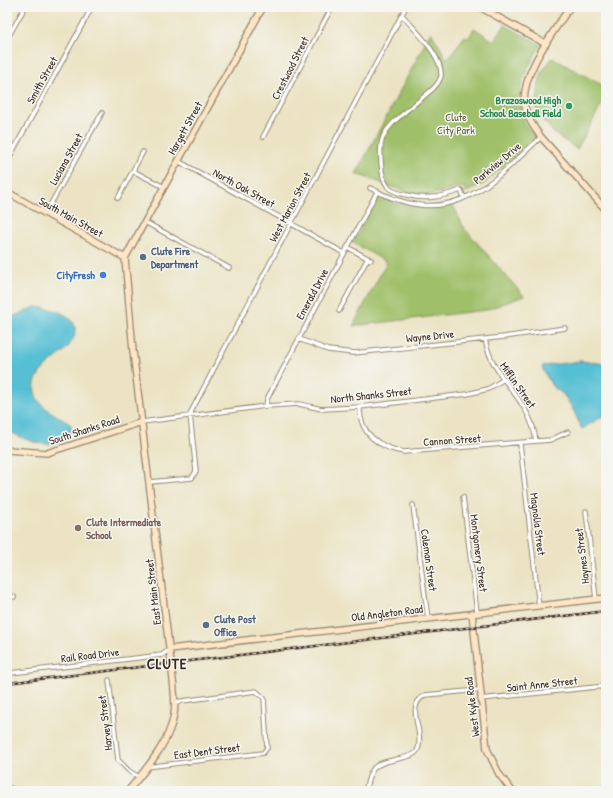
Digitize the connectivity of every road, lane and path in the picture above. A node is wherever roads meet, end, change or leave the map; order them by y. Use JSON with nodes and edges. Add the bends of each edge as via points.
{"nodes":[{"id":1,"x":25,"y":7,"type":"edge"},
{"id":2,"x":92,"y":7,"type":"edge"},
{"id":3,"x":263,"y":7,"type":"edge"},
{"id":4,"x":332,"y":7,"type":"edge"},
{"id":5,"x":406,"y":7,"type":"edge"},
{"id":6,"x":480,"y":7,"type":"edge"},
{"id":7,"x":570,"y":7,"type":"edge"},
{"id":8,"x":402,"y":16,"type":"junction"},
{"id":9,"x":7,"y":39,"type":"edge"},
{"id":10,"x":546,"y":44,"type":"junction"},
{"id":11,"x":102,"y":113,"type":"dead end"},
{"id":12,"x":264,"y":137,"type":"dead end"},
{"id":13,"x":541,"y":137,"type":"junction"},
{"id":14,"x":143,"y":152,"type":"dead end"},
{"id":15,"x":178,"y":161,"type":"junction"},
{"id":16,"x":7,"y":162,"type":"edge"},
{"id":17,"x":133,"y":171,"type":"junction"},
{"id":18,"x":164,"y":187,"type":"junction"},
{"id":19,"x":370,"y":188,"type":"dead end"},
{"id":20,"x":7,"y":192,"type":"edge"},
{"id":21,"x":377,"y":192,"type":"junction"},
{"id":22,"x":118,"y":198,"type":"dead end"},
{"id":23,"x":464,"y":198,"type":"junction"},
{"id":24,"x":606,"y":210,"type":"edge"},
{"id":25,"x":45,"y":214,"type":"junction"},
{"id":26,"x":145,"y":222,"type":"junction"},
{"id":27,"x":291,"y":224,"type":"junction"},
{"id":28,"x":347,"y":247,"type":"junction"},
{"id":29,"x":344,"y":253,"type":"junction"},
{"id":30,"x":125,"y":258,"type":"junction"},
{"id":31,"x":229,"y":268,"type":"dead end"},
{"id":32,"x":339,"y":311,"type":"dead end"},
{"id":33,"x":565,"y":328,"type":"dead end"},
{"id":34,"x":299,"y":339,"type":"junction"},
{"id":35,"x":485,"y":339,"type":"junction"},
{"id":36,"x":504,"y":379,"type":"junction"},
{"id":37,"x":266,"y":406,"type":"junction"},
{"id":38,"x":360,"y":407,"type":"junction"},
{"id":39,"x":190,"y":415,"type":"junction"},
{"id":40,"x":142,"y":422,"type":"junction"},
{"id":41,"x":568,"y":432,"type":"dead end"},
{"id":42,"x":536,"y":441,"type":"junction"},
{"id":43,"x":520,"y":444,"type":"junction"},
{"id":44,"x":7,"y":450,"type":"edge"},
{"id":45,"x":150,"y":482,"type":"junction"},
{"id":46,"x":463,"y":497,"type":"dead end"},
{"id":47,"x":413,"y":505,"type":"dead end"},
{"id":48,"x":586,"y":511,"type":"dead end"},
{"id":49,"x":7,"y":595,"type":"edge"},
{"id":50,"x":14,"y":597,"type":"dead end"},
{"id":51,"x":606,"y":598,"type":"edge"},
{"id":52,"x":596,"y":599,"type":"junction"},
{"id":53,"x":539,"y":606,"type":"junction"},
{"id":54,"x":475,"y":613,"type":"junction"},
{"id":55,"x":428,"y":618,"type":"junction"},
{"id":56,"x":170,"y":649,"type":"junction"},
{"id":57,"x":11,"y":672,"type":"dead end"},
{"id":58,"x":109,"y":680,"type":"dead end"},
{"id":59,"x":606,"y":686,"type":"edge"},
{"id":60,"x":479,"y":690,"type":"junction"},
{"id":61,"x":480,"y":699,"type":"junction"},
{"id":62,"x":175,"y":702,"type":"junction"},
{"id":63,"x":146,"y":767,"type":"junction"},
{"id":64,"x":139,"y":777,"type":"junction"},
{"id":65,"x":7,"y":789,"type":"edge"},
{"id":66,"x":15,"y":791,"type":"edge"},
{"id":67,"x":128,"y":791,"type":"edge"},
{"id":68,"x":364,"y":791,"type":"edge"},
{"id":69,"x":512,"y":791,"type":"edge"}],
"edges":[{"from":1,"to":9,"type":"street"},
{"from":2,"to":16,"type":"street","name":"Smith Street"},
{"from":3,"to":15,"type":"street","name":"Hargett Street"},
{"from":4,"to":12,"type":"street","name":"Crestwood Street"},
{"from":5,"to":8,"type":"street","name":"West Marion Street"},
{"from":6,"to":10,"type":"street"},
{"from":7,"to":10,"type":"street"},
{"from":8,"to":23,"type":"street","via":[[434,54],[440,77],[430,91],[386,132],[381,142],[383,176],[389,189],[394,192],[431,198],[443,197],[461,190]]},
{"from":8,"to":27,"type":"street","name":"West Marion Street"},
{"from":10,"to":13,"type":"street","via":[[529,76],[524,96],[528,116]]},
{"from":11,"to":25,"type":"street","name":"Luciana Street"},
{"from":13,"to":23,"type":"street","name":"Parkview Drive","via":[[487,186]]},
{"from":13,"to":24,"type":"street"},
{"from":14,"to":17,"type":"street"},
{"from":15,"to":18,"type":"street","name":"Hargett Street"},
{"from":15,"to":27,"type":"street","name":"North Oak Street"},
{"from":17,"to":18,"type":"street"},
{"from":17,"to":22,"type":"street"},
{"from":18,"to":26,"type":"street","name":"Hargett Street"},
{"from":19,"to":21,"type":"street","name":"Parkview Drive"},
{"from":20,"to":25,"type":"street","name":"South Main Street"},
{"from":21,"to":23,"type":"street","name":"Parkview Drive","via":[[398,201],[423,206],[440,205]]},
{"from":21,"to":28,"type":"street","name":"Emerald Drive"},
{"from":25,"to":30,"type":"street","name":"South Main Street"},
{"from":26,"to":30,"type":"street","name":"Hargett Street"},
{"from":26,"to":31,"type":"street"},
{"from":27,"to":29,"type":"street","name":"North Oak Street"},
{"from":27,"to":39,"type":"street","name":"West Marion Street"},
{"from":28,"to":29,"type":"street","name":"Emerald Drive"},
{"from":28,"to":32,"type":"street","via":[[370,259]]},
{"from":29,"to":34,"type":"street","name":"Emerald Drive"},
{"from":30,"to":40,"type":"street","name":"East Main Street"},
{"from":33,"to":35,"type":"street","name":"Wayne Drive"},
{"from":34,"to":35,"type":"street","name":"Wayne Drive","via":[[328,350],[354,353]]},
{"from":34,"to":37,"type":"street","name":"Emerald Drive","via":[[267,399]]},
{"from":35,"to":36,"type":"street","name":"Mifflin Street","via":[[492,362]]},
{"from":36,"to":38,"type":"street","name":"North Shanks Street","via":[[488,389],[467,394]]},
{"from":36,"to":42,"type":"street","name":"Mifflin Street","via":[[528,413]]},
{"from":37,"to":38,"type":"street","name":"North Shanks Street","via":[[299,404],[331,409]]},
{"from":37,"to":39,"type":"street","name":"North Shanks Street"},
{"from":38,"to":43,"type":"street","name":"Cannon Street","via":[[362,421],[370,436],[392,450],[404,452]]},
{"from":39,"to":40,"type":"street","name":"North Shanks Street"},
{"from":39,"to":45,"type":"street","via":[[195,475],[192,478]]},
{"from":40,"to":44,"type":"street","name":"South Shanks Road","via":[[47,453]]},
{"from":40,"to":45,"type":"street","name":"East Main Street"},
{"from":41,"to":42,"type":"street","name":"Cannon Street","via":[[556,439]]},
{"from":42,"to":43,"type":"street","name":"Cannon Street"},
{"from":43,"to":53,"type":"street","name":"Magnolia Street"},
{"from":45,"to":56,"type":"street","name":"East Main Street"},
{"from":46,"to":54,"type":"street","name":"Montgomery Street"},
{"from":47,"to":55,"type":"street","name":"Coleman Street"},
{"from":48,"to":52,"type":"street","name":"Haynes Street"},
{"from":49,"to":50,"type":"street"},
{"from":51,"to":52,"type":"street","name":"Old Angleton Road"},
{"from":52,"to":53,"type":"street","name":"Old Angleton Road"},
{"from":53,"to":54,"type":"street","name":"Old Angleton Road"},
{"from":54,"to":55,"type":"street","name":"Old Angleton Road"},
{"from":54,"to":60,"type":"street","name":"West Kyle Road"},
{"from":55,"to":56,"type":"street","name":"Old Angleton Road"},
{"from":56,"to":57,"type":"street","name":"Rail Road Drive","via":[[162,655]]},
{"from":56,"to":62,"type":"street","name":"East Main Street"},
{"from":58,"to":64,"type":"street","name":"Harvey Street","via":[[118,760]]},
{"from":59,"to":61,"type":"street","name":"Saint Anne Street"},
{"from":60,"to":61,"type":"street","name":"West Kyle Road"},
{"from":60,"to":68,"type":"street","via":[[425,695],[418,699],[415,706],[418,751],[413,755],[378,765],[373,769]]},
{"from":61,"to":69,"type":"street","name":"West Kyle Road","via":[[487,749],[499,774]]},
{"from":62,"to":63,"type":"street","name":"East Main Street","via":[[170,727]]},
{"from":62,"to":63,"type":"street","name":"East Dent Street","via":[[256,691],[264,698],[267,748],[263,753]]},
{"from":63,"to":64,"type":"street","name":"East Main Street"},
{"from":64,"to":67,"type":"street","name":"East Main Street"},
{"from":65,"to":66,"type":"main road"}]}
